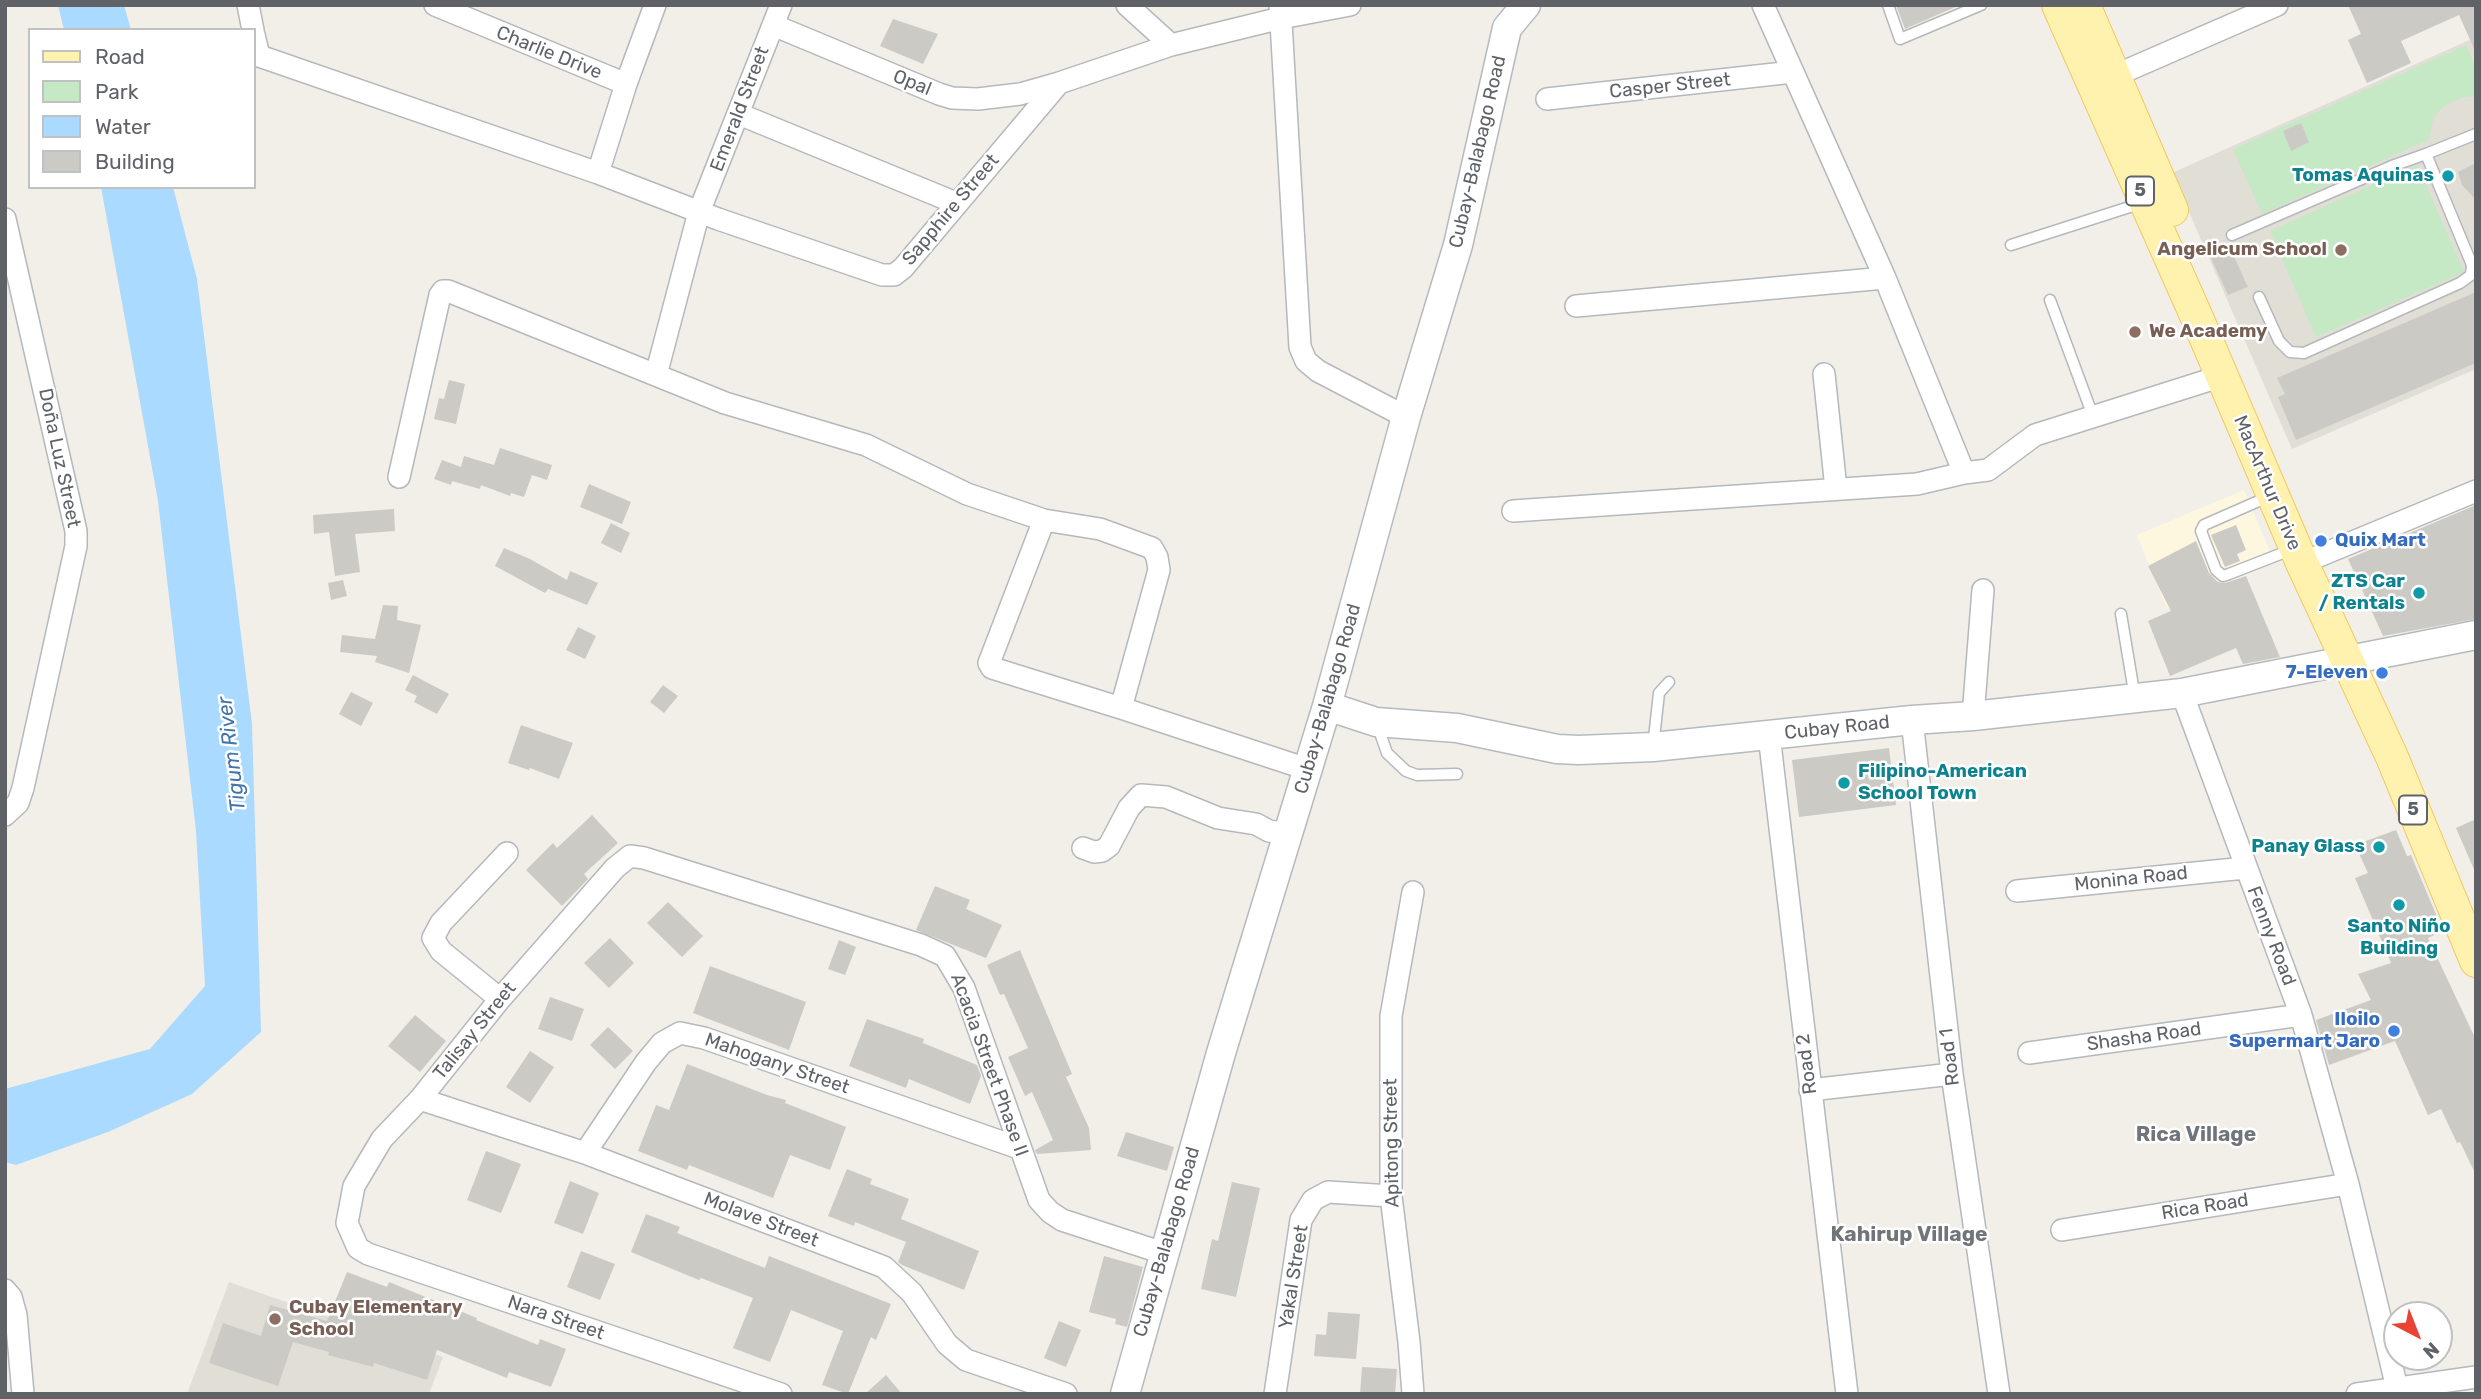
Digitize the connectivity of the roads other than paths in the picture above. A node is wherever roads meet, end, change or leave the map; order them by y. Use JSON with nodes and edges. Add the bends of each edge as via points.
{"nodes":[{"id":1,"x":248,"y":5,"type":"edge"},
{"id":2,"x":435,"y":5,"type":"edge"},
{"id":3,"x":655,"y":5,"type":"edge"},
{"id":4,"x":781,"y":5,"type":"edge"},
{"id":5,"x":1127,"y":5,"type":"edge"},
{"id":6,"x":1350,"y":5,"type":"edge"},
{"id":7,"x":1526,"y":5,"type":"edge"},
{"id":8,"x":1763,"y":5,"type":"edge"},
{"id":9,"x":1888,"y":5,"type":"edge"},
{"id":10,"x":1981,"y":5,"type":"edge"},
{"id":11,"x":2058,"y":5,"type":"edge"},
{"id":12,"x":2084,"y":5,"type":"edge"},
{"id":13,"x":2277,"y":5,"type":"edge"},
{"id":14,"x":1280,"y":12,"type":"edge"},
{"id":15,"x":773,"y":26,"type":"junction"},
{"id":16,"x":252,"y":28,"type":"edge"},
{"id":17,"x":256,"y":42,"type":"edge"},
{"id":18,"x":1171,"y":45,"type":"junction"},
{"id":19,"x":1793,"y":72,"type":"junction"},
{"id":20,"x":2114,"y":76,"type":"junction"},
{"id":21,"x":1059,"y":83,"type":"junction"},
{"id":22,"x":626,"y":84,"type":"junction"},
{"id":23,"x":1547,"y":99,"type":"dead end"},
{"id":24,"x":739,"y":114,"type":"junction"},
{"id":25,"x":2476,"y":134,"type":"edge"},
{"id":26,"x":2426,"y":154,"type":"junction"},
{"id":27,"x":598,"y":173,"type":"junction"},
{"id":28,"x":2145,"y":202,"type":"junction"},
{"id":29,"x":956,"y":203,"type":"junction"},
{"id":30,"x":699,"y":212,"type":"junction"},
{"id":31,"x":5,"y":219,"type":"edge"},
{"id":32,"x":2232,"y":235,"type":"dead end"},
{"id":33,"x":2011,"y":245,"type":"dead end"},
{"id":34,"x":1885,"y":278,"type":"junction"},
{"id":35,"x":2259,"y":297,"type":"dead end"},
{"id":36,"x":2050,"y":300,"type":"dead end"},
{"id":37,"x":1576,"y":306,"type":"dead end"},
{"id":38,"x":1824,"y":374,"type":"dead end"},
{"id":39,"x":656,"y":375,"type":"junction"},
{"id":40,"x":2222,"y":376,"type":"junction"},
{"id":41,"x":2093,"y":416,"type":"junction"},
{"id":42,"x":1406,"y":417,"type":"junction"},
{"id":43,"x":1964,"y":473,"type":"junction"},
{"id":44,"x":399,"y":478,"type":"dead end"},
{"id":45,"x":1836,"y":489,"type":"junction"},
{"id":46,"x":2476,"y":491,"type":"edge"},
{"id":47,"x":2273,"y":495,"type":"junction"},
{"id":48,"x":1513,"y":511,"type":"dead end"},
{"id":49,"x":1044,"y":520,"type":"junction"},
{"id":50,"x":2306,"y":556,"type":"junction"},
{"id":51,"x":1983,"y":590,"type":"dead end"},
{"id":52,"x":2121,"y":614,"type":"dead end"},
{"id":53,"x":2476,"y":635,"type":"edge"},
{"id":54,"x":2347,"y":660,"type":"junction"},
{"id":55,"x":1669,"y":682,"type":"dead end"},
{"id":56,"x":2182,"y":693,"type":"junction"},
{"id":57,"x":2135,"y":698,"type":"junction"},
{"id":58,"x":1327,"y":706,"type":"junction"},
{"id":59,"x":1121,"y":708,"type":"junction"},
{"id":60,"x":1973,"y":716,"type":"junction"},
{"id":61,"x":1912,"y":720,"type":"junction"},
{"id":62,"x":1376,"y":722,"type":"junction"},
{"id":63,"x":1769,"y":735,"type":"junction"},
{"id":64,"x":1653,"y":747,"type":"junction"},
{"id":65,"x":1307,"y":769,"type":"junction"},
{"id":66,"x":1457,"y":774,"type":"dead end"},
{"id":67,"x":5,"y":815,"type":"edge"},
{"id":68,"x":1289,"y":834,"type":"junction"},
{"id":69,"x":1083,"y":848,"type":"dead end"},
{"id":70,"x":508,"y":853,"type":"dead end"},
{"id":71,"x":630,"y":856,"type":"joint"},
{"id":72,"x":2245,"y":868,"type":"junction"},
{"id":73,"x":2017,"y":891,"type":"dead end"},
{"id":74,"x":1413,"y":892,"type":"dead end"},
{"id":75,"x":2476,"y":961,"type":"edge"},
{"id":76,"x":500,"y":999,"type":"junction"},
{"id":77,"x":2301,"y":1015,"type":"junction"},
{"id":78,"x":2029,"y":1053,"type":"dead end"},
{"id":79,"x":1952,"y":1074,"type":"junction"},
{"id":80,"x":1810,"y":1090,"type":"junction"},
{"id":81,"x":420,"y":1099,"type":"junction"},
{"id":82,"x":1020,"y":1148,"type":"junction"},
{"id":83,"x":585,"y":1153,"type":"junction"},
{"id":84,"x":2348,"y":1184,"type":"junction"},
{"id":85,"x":1391,"y":1196,"type":"junction"},
{"id":86,"x":347,"y":1223,"type":"joint"},
{"id":87,"x":2062,"y":1230,"type":"dead end"},
{"id":88,"x":1163,"y":1253,"type":"junction"},
{"id":89,"x":5,"y":1290,"type":"edge"},
{"id":90,"x":2476,"y":1377,"type":"edge"},
{"id":91,"x":2397,"y":1388,"type":"junction"},
{"id":92,"x":23,"y":1394,"type":"edge"},
{"id":93,"x":781,"y":1394,"type":"edge"},
{"id":94,"x":1066,"y":1394,"type":"edge"},
{"id":95,"x":1125,"y":1394,"type":"edge"},
{"id":96,"x":1275,"y":1394,"type":"edge"},
{"id":97,"x":1413,"y":1394,"type":"edge"},
{"id":98,"x":1847,"y":1394,"type":"edge"},
{"id":99,"x":1998,"y":1394,"type":"edge"},
{"id":100,"x":2357,"y":1394,"type":"edge"}],
"edges":[{"from":1,"to":16,"type":"street"},
{"from":2,"to":22,"type":"street","name":"Charlie Drive"},
{"from":3,"to":22,"type":"street"},
{"from":4,"to":15,"type":"street","name":"Emerald Street"},
{"from":5,"to":18,"type":"street"},
{"from":6,"to":14,"type":"street","name":"Opal"},
{"from":7,"to":42,"type":"main road","name":"Cubay-Balabago Road","via":[[1507,28],[1458,245]]},
{"from":8,"to":19,"type":"street"},
{"from":9,"to":10,"type":"lane","via":[[1900,39]]},
{"from":11,"to":28,"type":"main road","name":"MacArthur Drive","number":"5"},
{"from":12,"to":20,"type":"main road"},
{"from":13,"to":20,"type":"street"},
{"from":14,"to":18,"type":"street","name":"Opal"},
{"from":14,"to":42,"type":"street","via":[[1300,347],[1318,371]]},
{"from":15,"to":21,"type":"street","name":"Opal","via":[[953,98],[999,97]]},
{"from":15,"to":24,"type":"street","name":"Emerald Street"},
{"from":17,"to":27,"type":"street","via":[[260,56]]},
{"from":18,"to":21,"type":"street","name":"Opal"},
{"from":19,"to":23,"type":"street","name":"Casper Street"},
{"from":19,"to":34,"type":"street"},
{"from":20,"to":50,"type":"main road"},
{"from":21,"to":29,"type":"street","name":"Sapphire Street"},
{"from":22,"to":27,"type":"street"},
{"from":24,"to":29,"type":"street"},
{"from":24,"to":30,"type":"street","name":"Emerald Street"},
{"from":25,"to":26,"type":"lane"},
{"from":26,"to":32,"type":"lane"},
{"from":26,"to":35,"type":"lane","via":[[2472,265],[2471,275],[2304,353],[2290,352],[2279,341]]},
{"from":27,"to":30,"type":"street"},
{"from":28,"to":33,"type":"lane"},
{"from":28,"to":40,"type":"main road","name":"MacArthur Drive","number":"5"},
{"from":29,"to":30,"type":"street","name":"Sapphire Street","via":[[894,275],[882,275]]},
{"from":30,"to":39,"type":"street","name":"Emerald Street"},
{"from":31,"to":67,"type":"street","name":"Doña Luz Street","via":[[76,546],[23,788],[18,803]]},
{"from":34,"to":37,"type":"street"},
{"from":34,"to":43,"type":"street"},
{"from":36,"to":41,"type":"lane"},
{"from":38,"to":45,"type":"street"},
{"from":39,"to":44,"type":"street","via":[[443,291]]},
{"from":39,"to":49,"type":"street","via":[[725,403],[866,445],[967,494]]},
{"from":40,"to":41,"type":"street"},
{"from":40,"to":47,"type":"main road","name":"MacArthur Drive","number":"5"},
{"from":41,"to":43,"type":"street","via":[[2035,435],[1988,470]]},
{"from":42,"to":58,"type":"main road","name":"Cubay-Balabago Road"},
{"from":43,"to":45,"type":"street","via":[[1917,484]]},
{"from":45,"to":48,"type":"street"},
{"from":46,"to":50,"type":"street"},
{"from":47,"to":50,"type":"main road","name":"MacArthur Drive","number":"5"},
{"from":47,"to":50,"type":"lane","via":[[2204,525],[2201,531],[2216,570],[2223,576]]},
{"from":49,"to":59,"type":"street","via":[[1131,539],[1152,548],[1157,557],[1156,581]]},
{"from":49,"to":59,"type":"street","via":[[989,663],[992,668]]},
{"from":50,"to":54,"type":"main road"},
{"from":51,"to":60,"type":"street"},
{"from":52,"to":57,"type":"lane"},
{"from":53,"to":54,"type":"main road","name":"Cubay Road"},
{"from":54,"to":56,"type":"main road","name":"Cubay Road"},
{"from":54,"to":75,"type":"main road","number":"5"},
{"from":55,"to":64,"type":"lane","via":[[1659,693]]},
{"from":56,"to":57,"type":"main road","name":"Cubay Road"},
{"from":56,"to":72,"type":"street","name":"Fenny Road"},
{"from":57,"to":60,"type":"main road","name":"Cubay Road"},
{"from":58,"to":62,"type":"main road","name":"Cubay Road"},
{"from":58,"to":65,"type":"main road","name":"Cubay-Balabago Road"},
{"from":59,"to":65,"type":"street"},
{"from":60,"to":61,"type":"main road","name":"Cubay Road"},
{"from":61,"to":63,"type":"main road","name":"Cubay Road"},
{"from":61,"to":79,"type":"street","name":"Road 1"},
{"from":62,"to":64,"type":"main road","name":"Cubay Road","via":[[1457,729],[1557,749]]},
{"from":62,"to":66,"type":"lane","via":[[1387,753],[1406,771]]},
{"from":63,"to":64,"type":"main road","name":"Cubay Road"},
{"from":63,"to":80,"type":"street","name":"Road 2"},
{"from":65,"to":68,"type":"main road","name":"Cubay-Balabago Road"},
{"from":68,"to":69,"type":"street","via":[[1142,794],[1109,846],[1094,852]]},
{"from":68,"to":88,"type":"main road","name":"Cubay-Balabago Road"},
{"from":70,"to":76,"type":"street","via":[[433,937],[441,951]]},
{"from":71,"to":76,"type":"street","name":"Talisay Street"},
{"from":71,"to":82,"type":"street","name":"Acacia Street Phase II","via":[[945,956],[964,988]]},
{"from":72,"to":73,"type":"street","name":"Monina Road"},
{"from":72,"to":77,"type":"street","name":"Fenny Road"},
{"from":74,"to":85,"type":"street","name":"Apitong Street","via":[[1391,1016]]},
{"from":76,"to":81,"type":"street","name":"Talisay Street"},
{"from":77,"to":78,"type":"street","name":"Shasha Road"},
{"from":77,"to":84,"type":"street","name":"Fenny Road"},
{"from":79,"to":80,"type":"street"},
{"from":79,"to":99,"type":"street","name":"Road 1"},
{"from":80,"to":98,"type":"street","name":"Road 2"},
{"from":81,"to":83,"type":"street","name":"Molave Street"},
{"from":81,"to":86,"type":"street","name":"Talisay Street","via":[[367,1162],[354,1186]]},
{"from":82,"to":83,"type":"street","name":"Mahogany Street","via":[[680,1033],[662,1043],[646,1062]]},
{"from":82,"to":88,"type":"street","name":"Acacia Street Phase II","via":[[1039,1200],[1050,1212]]},
{"from":83,"to":94,"type":"street","name":"Molave Street","via":[[884,1266],[912,1293],[947,1344],[966,1360]]},
{"from":84,"to":87,"type":"street","name":"Rica Road"},
{"from":84,"to":91,"type":"street","name":"Fenny Road"},
{"from":85,"to":96,"type":"street","name":"Yakal Street","via":[[1328,1192],[1313,1200],[1301,1220]]},
{"from":85,"to":97,"type":"street","name":"Apitong Street"},
{"from":86,"to":93,"type":"street","name":"Nara Street","via":[[358,1248],[368,1254]]},
{"from":88,"to":95,"type":"main road","name":"Cubay-Balabago Road"},
{"from":89,"to":92,"type":"street","via":[[16,1315]]},
{"from":90,"to":91,"type":"street"},
{"from":91,"to":100,"type":"street"}]}
